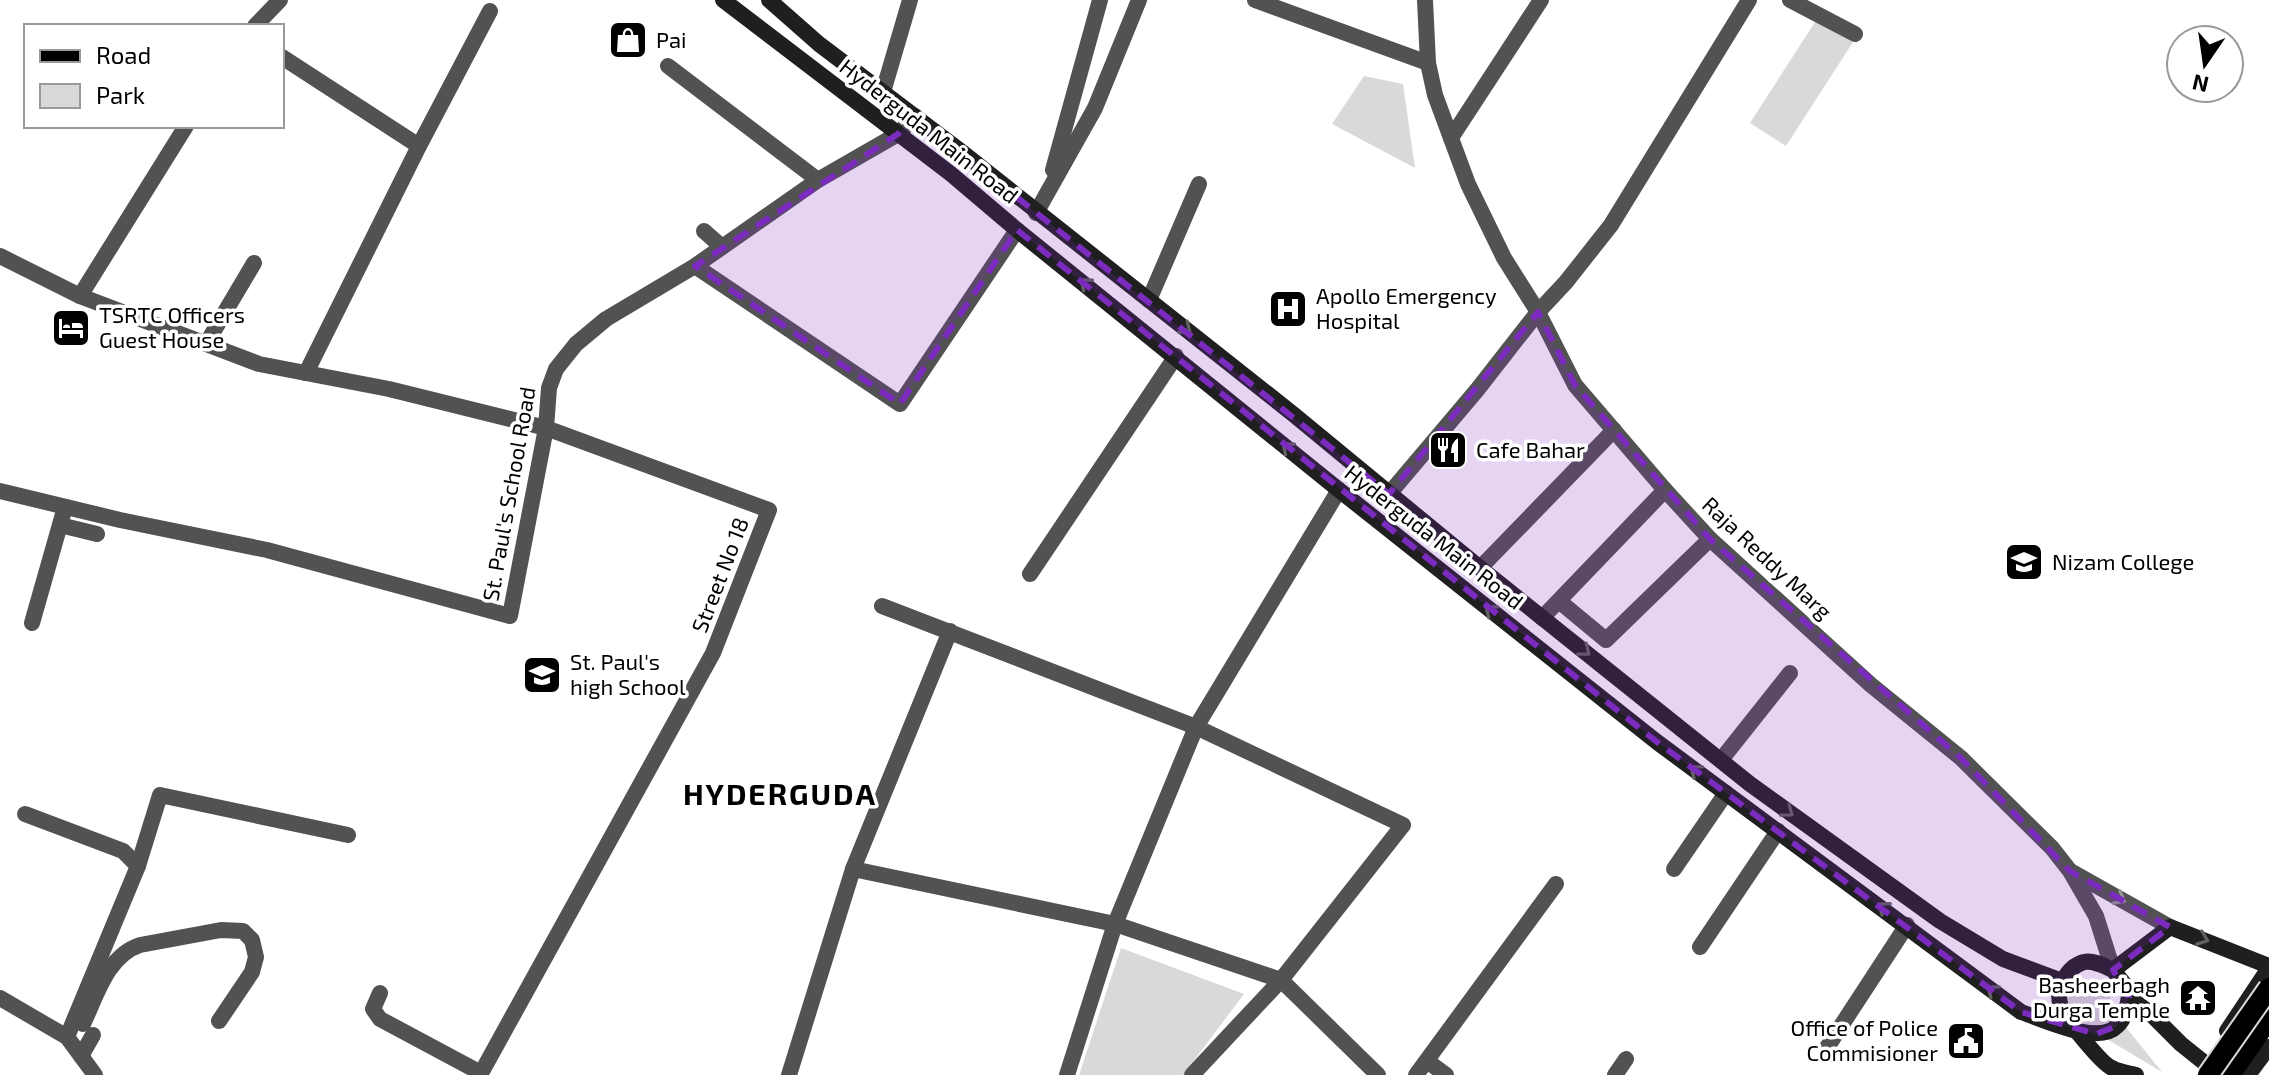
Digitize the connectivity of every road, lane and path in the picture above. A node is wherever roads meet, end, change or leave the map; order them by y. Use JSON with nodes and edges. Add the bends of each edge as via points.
{"nodes":[{"id":1,"x":280,"y":0,"type":"edge"},
{"id":2,"x":723,"y":0,"type":"edge"},
{"id":3,"x":769,"y":0,"type":"edge"},
{"id":4,"x":910,"y":0,"type":"edge"},
{"id":5,"x":1100,"y":0,"type":"edge"},
{"id":6,"x":1139,"y":0,"type":"edge"},
{"id":7,"x":1255,"y":0,"type":"edge"},
{"id":8,"x":1425,"y":0,"type":"edge"},
{"id":9,"x":1541,"y":0,"type":"edge"},
{"id":10,"x":1749,"y":0,"type":"edge"},
{"id":11,"x":1790,"y":0,"type":"edge"},
{"id":12,"x":490,"y":11,"type":"dead end"},
{"id":13,"x":257,"y":24,"type":"edge"},
{"id":14,"x":1855,"y":34,"type":"dead end"},
{"id":15,"x":284,"y":58,"type":"edge"},
{"id":16,"x":1428,"y":63,"type":"junction"},
{"id":17,"x":668,"y":66,"type":"dead end"},
{"id":18,"x":883,"y":92,"type":"junction"},
{"id":19,"x":915,"y":116,"type":"junction"},
{"id":20,"x":185,"y":128,"type":"edge"},
{"id":21,"x":898,"y":134,"type":"junction"},
{"id":22,"x":1451,"y":138,"type":"junction"},
{"id":23,"x":419,"y":146,"type":"junction"},
{"id":24,"x":818,"y":180,"type":"junction"},
{"id":25,"x":1199,"y":184,"type":"dead end"},
{"id":26,"x":1046,"y":195,"type":"junction"},
{"id":27,"x":1036,"y":213,"type":"junction"},
{"id":28,"x":1017,"y":230,"type":"junction"},
{"id":29,"x":704,"y":231,"type":"dead end"},
{"id":30,"x":722,"y":247,"type":"junction"},
{"id":31,"x":0,"y":256,"type":"edge"},
{"id":32,"x":254,"y":263,"type":"dead end"},
{"id":33,"x":695,"y":266,"type":"junction"},
{"id":34,"x":80,"y":296,"type":"junction"},
{"id":35,"x":1149,"y":300,"type":"junction"},
{"id":36,"x":1538,"y":312,"type":"junction"},
{"id":37,"x":206,"y":344,"type":"junction"},
{"id":38,"x":1176,"y":356,"type":"junction"},
{"id":39,"x":306,"y":373,"type":"junction"},
{"id":40,"x":546,"y":428,"type":"junction"},
{"id":41,"x":1614,"y":430,"type":"junction"},
{"id":42,"x":1339,"y":490,"type":"junction"},
{"id":43,"x":1665,"y":490,"type":"junction"},
{"id":44,"x":0,"y":491,"type":"edge"},
{"id":45,"x":1389,"y":494,"type":"junction"},
{"id":46,"x":65,"y":507,"type":"junction"},
{"id":47,"x":60,"y":525,"type":"junction"},
{"id":48,"x":97,"y":534,"type":"dead end"},
{"id":49,"x":1710,"y":539,"type":"junction"},
{"id":50,"x":1480,"y":568,"type":"junction"},
{"id":51,"x":1030,"y":574,"type":"dead end"},
{"id":52,"x":1559,"y":601,"type":"junction"},
{"id":53,"x":882,"y":606,"type":"dead end"},
{"id":54,"x":1542,"y":618,"type":"junction"},
{"id":55,"x":32,"y":623,"type":"dead end"},
{"id":56,"x":950,"y":631,"type":"junction"},
{"id":57,"x":1790,"y":673,"type":"dead end"},
{"id":58,"x":1196,"y":727,"type":"junction"},
{"id":59,"x":1721,"y":760,"type":"junction"},
{"id":60,"x":1726,"y":793,"type":"junction"},
{"id":61,"x":25,"y":814,"type":"dead end"},
{"id":62,"x":1778,"y":831,"type":"junction"},
{"id":63,"x":348,"y":835,"type":"dead end"},
{"id":64,"x":138,"y":866,"type":"junction"},
{"id":65,"x":853,"y":869,"type":"junction"},
{"id":66,"x":1674,"y":869,"type":"dead end"},
{"id":67,"x":2070,"y":871,"type":"junction"},
{"id":68,"x":1556,"y":884,"type":"dead end"},
{"id":69,"x":1115,"y":924,"type":"junction"},
{"id":70,"x":1907,"y":925,"type":"junction"},
{"id":71,"x":2170,"y":927,"type":"junction"},
{"id":72,"x":1700,"y":947,"type":"dead end"},
{"id":73,"x":2269,"y":967,"type":"edge"},
{"id":74,"x":2113,"y":970,"type":"junction"},
{"id":75,"x":1281,"y":980,"type":"junction"},
{"id":76,"x":2062,"y":981,"type":"junction"},
{"id":77,"x":2269,"y":988,"type":"edge"},
{"id":78,"x":380,"y":993,"type":"dead end"},
{"id":79,"x":2129,"y":997,"type":"junction"},
{"id":80,"x":0,"y":998,"type":"edge"},
{"id":81,"x":2269,"y":1019,"type":"edge"},
{"id":82,"x":219,"y":1021,"type":"dead end"},
{"id":83,"x":2077,"y":1031,"type":"junction"},
{"id":84,"x":93,"y":1035,"type":"dead end"},
{"id":85,"x":74,"y":1046,"type":"junction"},
{"id":86,"x":2269,"y":1047,"type":"edge"},
{"id":87,"x":1826,"y":1049,"type":"dead end"},
{"id":88,"x":1626,"y":1059,"type":"dead end"},
{"id":89,"x":1427,"y":1061,"type":"junction"},
{"id":90,"x":2110,"y":1071,"type":"edge"},
{"id":91,"x":2203,"y":1071,"type":"edge"},
{"id":92,"x":481,"y":1074,"type":"edge"},
{"id":93,"x":95,"y":1075,"type":"edge"},
{"id":94,"x":789,"y":1075,"type":"edge"},
{"id":95,"x":1067,"y":1075,"type":"edge"},
{"id":96,"x":1192,"y":1075,"type":"edge"},
{"id":97,"x":1378,"y":1075,"type":"edge"},
{"id":98,"x":1416,"y":1075,"type":"edge"},
{"id":99,"x":1446,"y":1075,"type":"edge"},
{"id":100,"x":1615,"y":1075,"type":"edge"},
{"id":101,"x":2136,"y":1075,"type":"edge"},
{"id":102,"x":2228,"y":1075,"type":"edge"},
{"id":103,"x":2248,"y":1075,"type":"edge"}],
"edges":[{"from":1,"to":13,"type":"street"},
{"from":2,"to":21,"type":"main road","name":"Hyderguda Main Road"},
{"from":3,"to":18,"type":"main road","name":"Hyderguda Main Road"},
{"from":4,"to":18,"type":"street"},
{"from":5,"to":26,"type":"street"},
{"from":6,"to":26,"type":"street","via":[[1095,108]]},
{"from":7,"to":16,"type":"street"},
{"from":8,"to":16,"type":"street","name":"Raja Reddy Marg"},
{"from":9,"to":22,"type":"street"},
{"from":10,"to":36,"type":"street","via":[[1611,225]]},
{"from":11,"to":14,"type":"street"},
{"from":12,"to":23,"type":"street"},
{"from":15,"to":23,"type":"street"},
{"from":16,"to":22,"type":"street","name":"Raja Reddy Marg"},
{"from":17,"to":24,"type":"street"},
{"from":18,"to":19,"type":"main road","name":"Hyderguda Main Road"},
{"from":19,"to":21,"type":"street","name":"St. Paul's School Road"},
{"from":19,"to":27,"type":"main road","name":"Hyderguda Main Road"},
{"from":20,"to":34,"type":"street"},
{"from":21,"to":24,"type":"street","name":"St. Paul's School Road"},
{"from":21,"to":28,"type":"main road","name":"Hyderguda Main Road"},
{"from":22,"to":36,"type":"street","name":"Raja Reddy Marg","via":[[1504,258]]},
{"from":23,"to":39,"type":"street"},
{"from":24,"to":30,"type":"street","name":"St. Paul's School Road"},
{"from":25,"to":35,"type":"street"},
{"from":26,"to":27,"type":"street"},
{"from":27,"to":35,"type":"main road","name":"Hyderguda Main Road"},
{"from":28,"to":33,"type":"street","via":[[900,404]]},
{"from":38,"to":28,"type":"main road","name":"Hyderguda Main Road","one_way":true},
{"from":29,"to":30,"type":"street"},
{"from":30,"to":33,"type":"street","name":"St. Paul's School Road"},
{"from":31,"to":34,"type":"street"},
{"from":32,"to":37,"type":"street"},
{"from":33,"to":40,"type":"street","name":"St. Paul's School Road","via":[[606,319],[576,344],[549,388]]},
{"from":34,"to":37,"type":"street"},
{"from":35,"to":45,"type":"main road","name":"Hyderguda Main Road","one_way":true},
{"from":36,"to":41,"type":"street","name":"Raja Reddy Marg","via":[[1575,385]]},
{"from":36,"to":45,"type":"street"},
{"from":37,"to":39,"type":"street","via":[[259,364]]},
{"from":42,"to":38,"type":"main road","name":"Hyderguda Main Road","one_way":true,"via":[[1241,417]]},
{"from":38,"to":51,"type":"street"},
{"from":39,"to":40,"type":"street"},
{"from":40,"to":46,"type":"street","name":"St. Paul's School Road","via":[[510,616],[267,550]]},
{"from":40,"to":92,"type":"street","name":"Street No 18","via":[[769,510],[713,653]]},
{"from":41,"to":43,"type":"street","name":"Raja Reddy Marg"},
{"from":41,"to":50,"type":"street"},
{"from":42,"to":58,"type":"street"},
{"from":60,"to":42,"type":"main road","name":"Hyderguda Main Road","one_way":true},
{"from":43,"to":49,"type":"street","name":"Raja Reddy Marg"},
{"from":43,"to":52,"type":"street"},
{"from":44,"to":46,"type":"street","name":"St. Paul's School Road"},
{"from":45,"to":50,"type":"main road","name":"Hyderguda Main Road"},
{"from":46,"to":47,"type":"street"},
{"from":47,"to":48,"type":"street"},
{"from":47,"to":55,"type":"street"},
{"from":49,"to":52,"type":"street","via":[[1606,640]]},
{"from":49,"to":67,"type":"street","name":"Raja Reddy Marg","via":[[1871,685],[1961,758]]},
{"from":50,"to":54,"type":"main road","name":"Hyderguda Main Road"},
{"from":52,"to":54,"type":"street"},
{"from":53,"to":56,"type":"street"},
{"from":54,"to":59,"type":"main road","name":"Hyderguda Main Road","one_way":true},
{"from":56,"to":58,"type":"street"},
{"from":56,"to":65,"type":"street"},
{"from":57,"to":59,"type":"street"},
{"from":58,"to":69,"type":"street"},
{"from":58,"to":75,"type":"street","via":[[1403,825]]},
{"from":59,"to":76,"type":"main road","name":"Hyderguda Main Road","one_way":true,"via":[[1940,921],[2003,959]]},
{"from":60,"to":62,"type":"main road","name":"Hyderguda Main Road"},
{"from":60,"to":66,"type":"street"},
{"from":61,"to":64,"type":"street","via":[[123,851]]},
{"from":70,"to":62,"type":"main road","name":"Hyderguda Main Road","one_way":true},
{"from":62,"to":72,"type":"street"},
{"from":63,"to":64,"type":"street","via":[[160,795]]},
{"from":64,"to":85,"type":"street"},
{"from":65,"to":69,"type":"street"},
{"from":65,"to":94,"type":"street"},
{"from":67,"to":71,"type":"street","one_way":true},
{"from":67,"to":74,"type":"street","name":"Raja Reddy Marg","via":[[2096,916]]},
{"from":68,"to":89,"type":"street"},
{"from":69,"to":75,"type":"street"},
{"from":69,"to":95,"type":"street"},
{"from":83,"to":70,"type":"main road","name":"Hyderguda Main Road","one_way":true,"via":[[2021,1012]]},
{"from":70,"to":87,"type":"street"},
{"from":71,"to":73,"type":"main road","one_way":true},
{"from":71,"to":74,"type":"main road"},
{"from":73,"to":91,"type":"main road"},
{"from":74,"to":76,"type":"main road","via":[[2084,962]]},
{"from":74,"to":79,"type":"main road","name":"Raja Reddy Marg"},
{"from":75,"to":96,"type":"street"},
{"from":75,"to":97,"type":"street"},
{"from":76,"to":83,"type":"main road","via":[[2060,1006]]},
{"from":77,"to":91,"type":"main road","bridge":true},
{"from":78,"to":92,"type":"street","via":[[373,1009],[380,1019]]},
{"from":79,"to":83,"type":"main road","via":[[2126,1012],[2108,1032]]},
{"from":79,"to":91,"type":"main road","name":"Raja Reddy Marg"},
{"from":80,"to":85,"type":"street"},
{"from":81,"to":102,"type":"main road"},
{"from":82,"to":85,"type":"street","via":[[252,972],[256,957],[252,940],[243,931],[221,930],[128,949],[109,970]]},
{"from":83,"to":90,"type":"main road"},
{"from":84,"to":85,"type":"street"},
{"from":85,"to":93,"type":"street"},
{"from":86,"to":103,"type":"main road"},
{"from":88,"to":100,"type":"street"},
{"from":89,"to":98,"type":"street"},
{"from":89,"to":99,"type":"street"},
{"from":90,"to":101,"type":"main road"},
{"from":91,"to":102,"type":"main road","name":"Raja Reddy Marg"}]}
